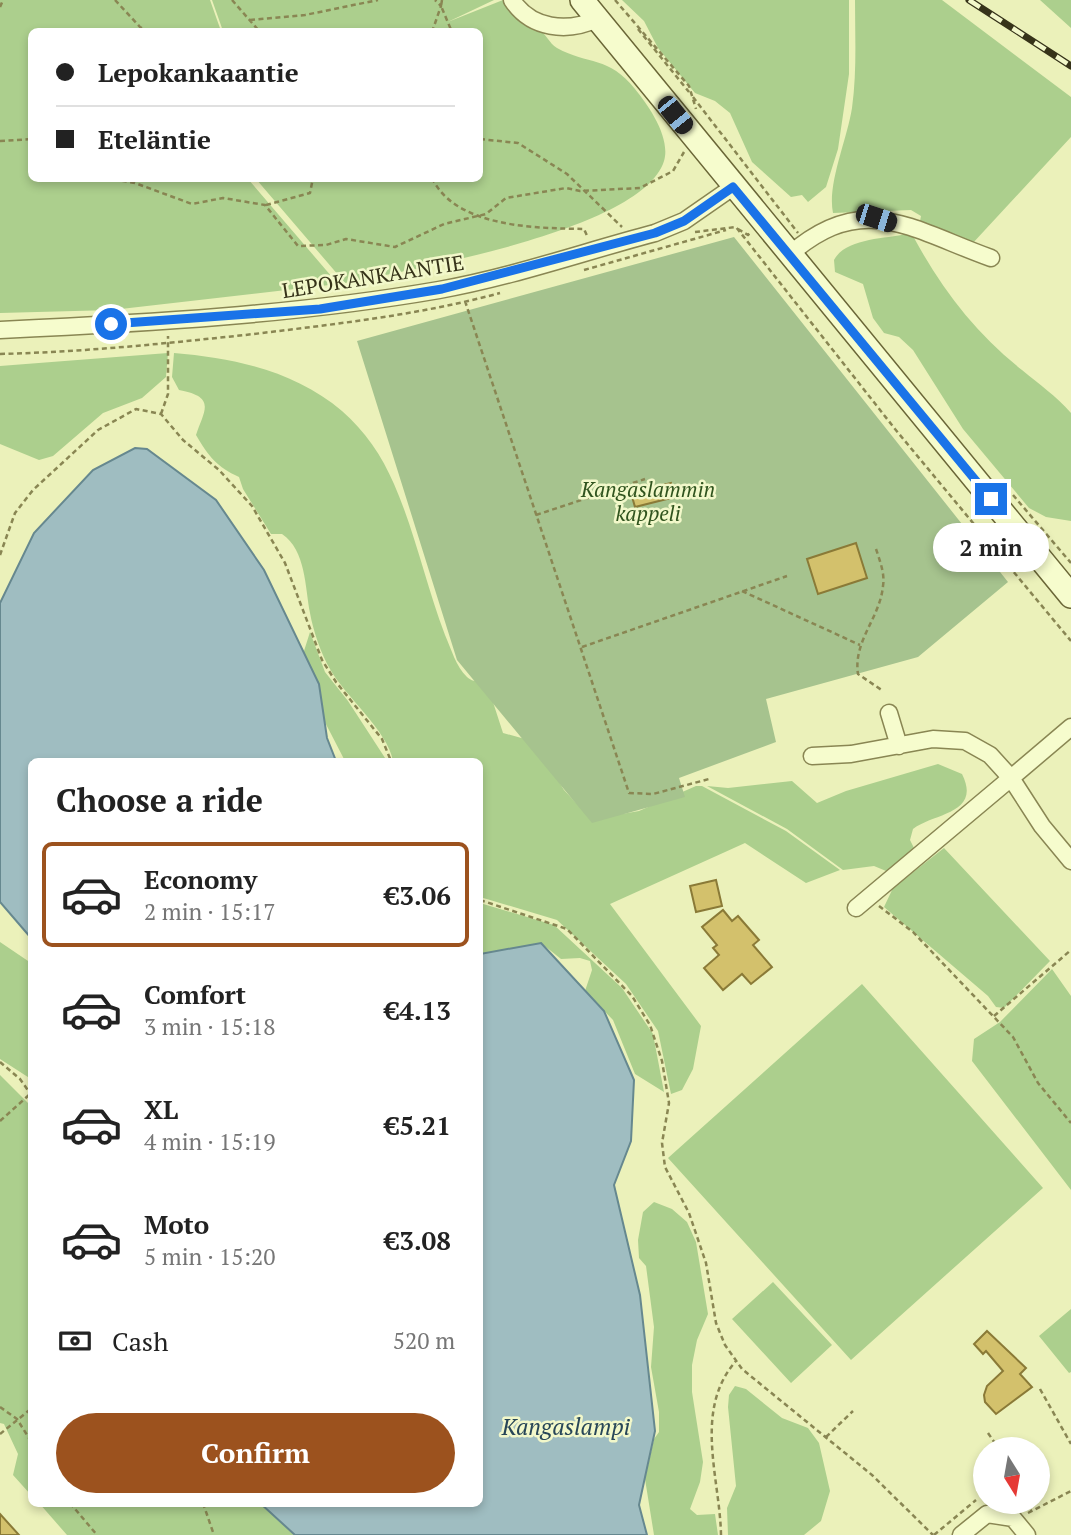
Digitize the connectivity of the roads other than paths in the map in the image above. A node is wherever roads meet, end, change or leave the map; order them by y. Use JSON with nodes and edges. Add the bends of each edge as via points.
{"nodes":[{"id":1,"x":512,"y":0,"type":"edge"},
{"id":2,"x":583,"y":0,"type":"edge"},
{"id":3,"x":597,"y":19,"type":"junction"},
{"id":4,"x":733,"y":187,"type":"junction"},
{"id":5,"x":797,"y":248,"type":"junction"},
{"id":6,"x":991,"y":258,"type":"dead end"},
{"id":7,"x":0,"y":330,"type":"edge"},
{"id":8,"x":1071,"y":596,"type":"edge"},
{"id":9,"x":889,"y":713,"type":"dead end"},
{"id":10,"x":1071,"y":727,"type":"edge"},
{"id":11,"x":899,"y":746,"type":"junction"},
{"id":12,"x":812,"y":756,"type":"dead end"},
{"id":13,"x":1011,"y":778,"type":"junction"},
{"id":14,"x":1071,"y":861,"type":"edge"},
{"id":15,"x":862,"y":903,"type":"road end"},
{"id":16,"x":961,"y":1535,"type":"edge"},
{"id":17,"x":1027,"y":1535,"type":"edge"}],
"edges":[{"from":1,"to":3,"type":"street","via":[[528,19],[546,26],[584,25]]},
{"from":2,"to":3,"type":"street"},
{"from":3,"to":4,"type":"street"},
{"from":4,"to":5,"type":"street"},
{"from":4,"to":7,"type":"street","name":"LEPOKANKAANTIE","via":[[684,221],[655,233],[460,285],[320,309]]},
{"from":5,"to":6,"type":"street","via":[[845,220],[876,218]]},
{"from":5,"to":8,"type":"street"},
{"from":9,"to":11,"type":"street"},
{"from":10,"to":13,"type":"street"},
{"from":11,"to":12,"type":"street"},
{"from":11,"to":13,"type":"street","via":[[933,739],[965,741],[990,755]]},
{"from":13,"to":14,"type":"street"},
{"from":13,"to":15,"type":"street"},
{"from":16,"to":17,"type":"street","via":[[987,1514],[1001,1514]]}]}
